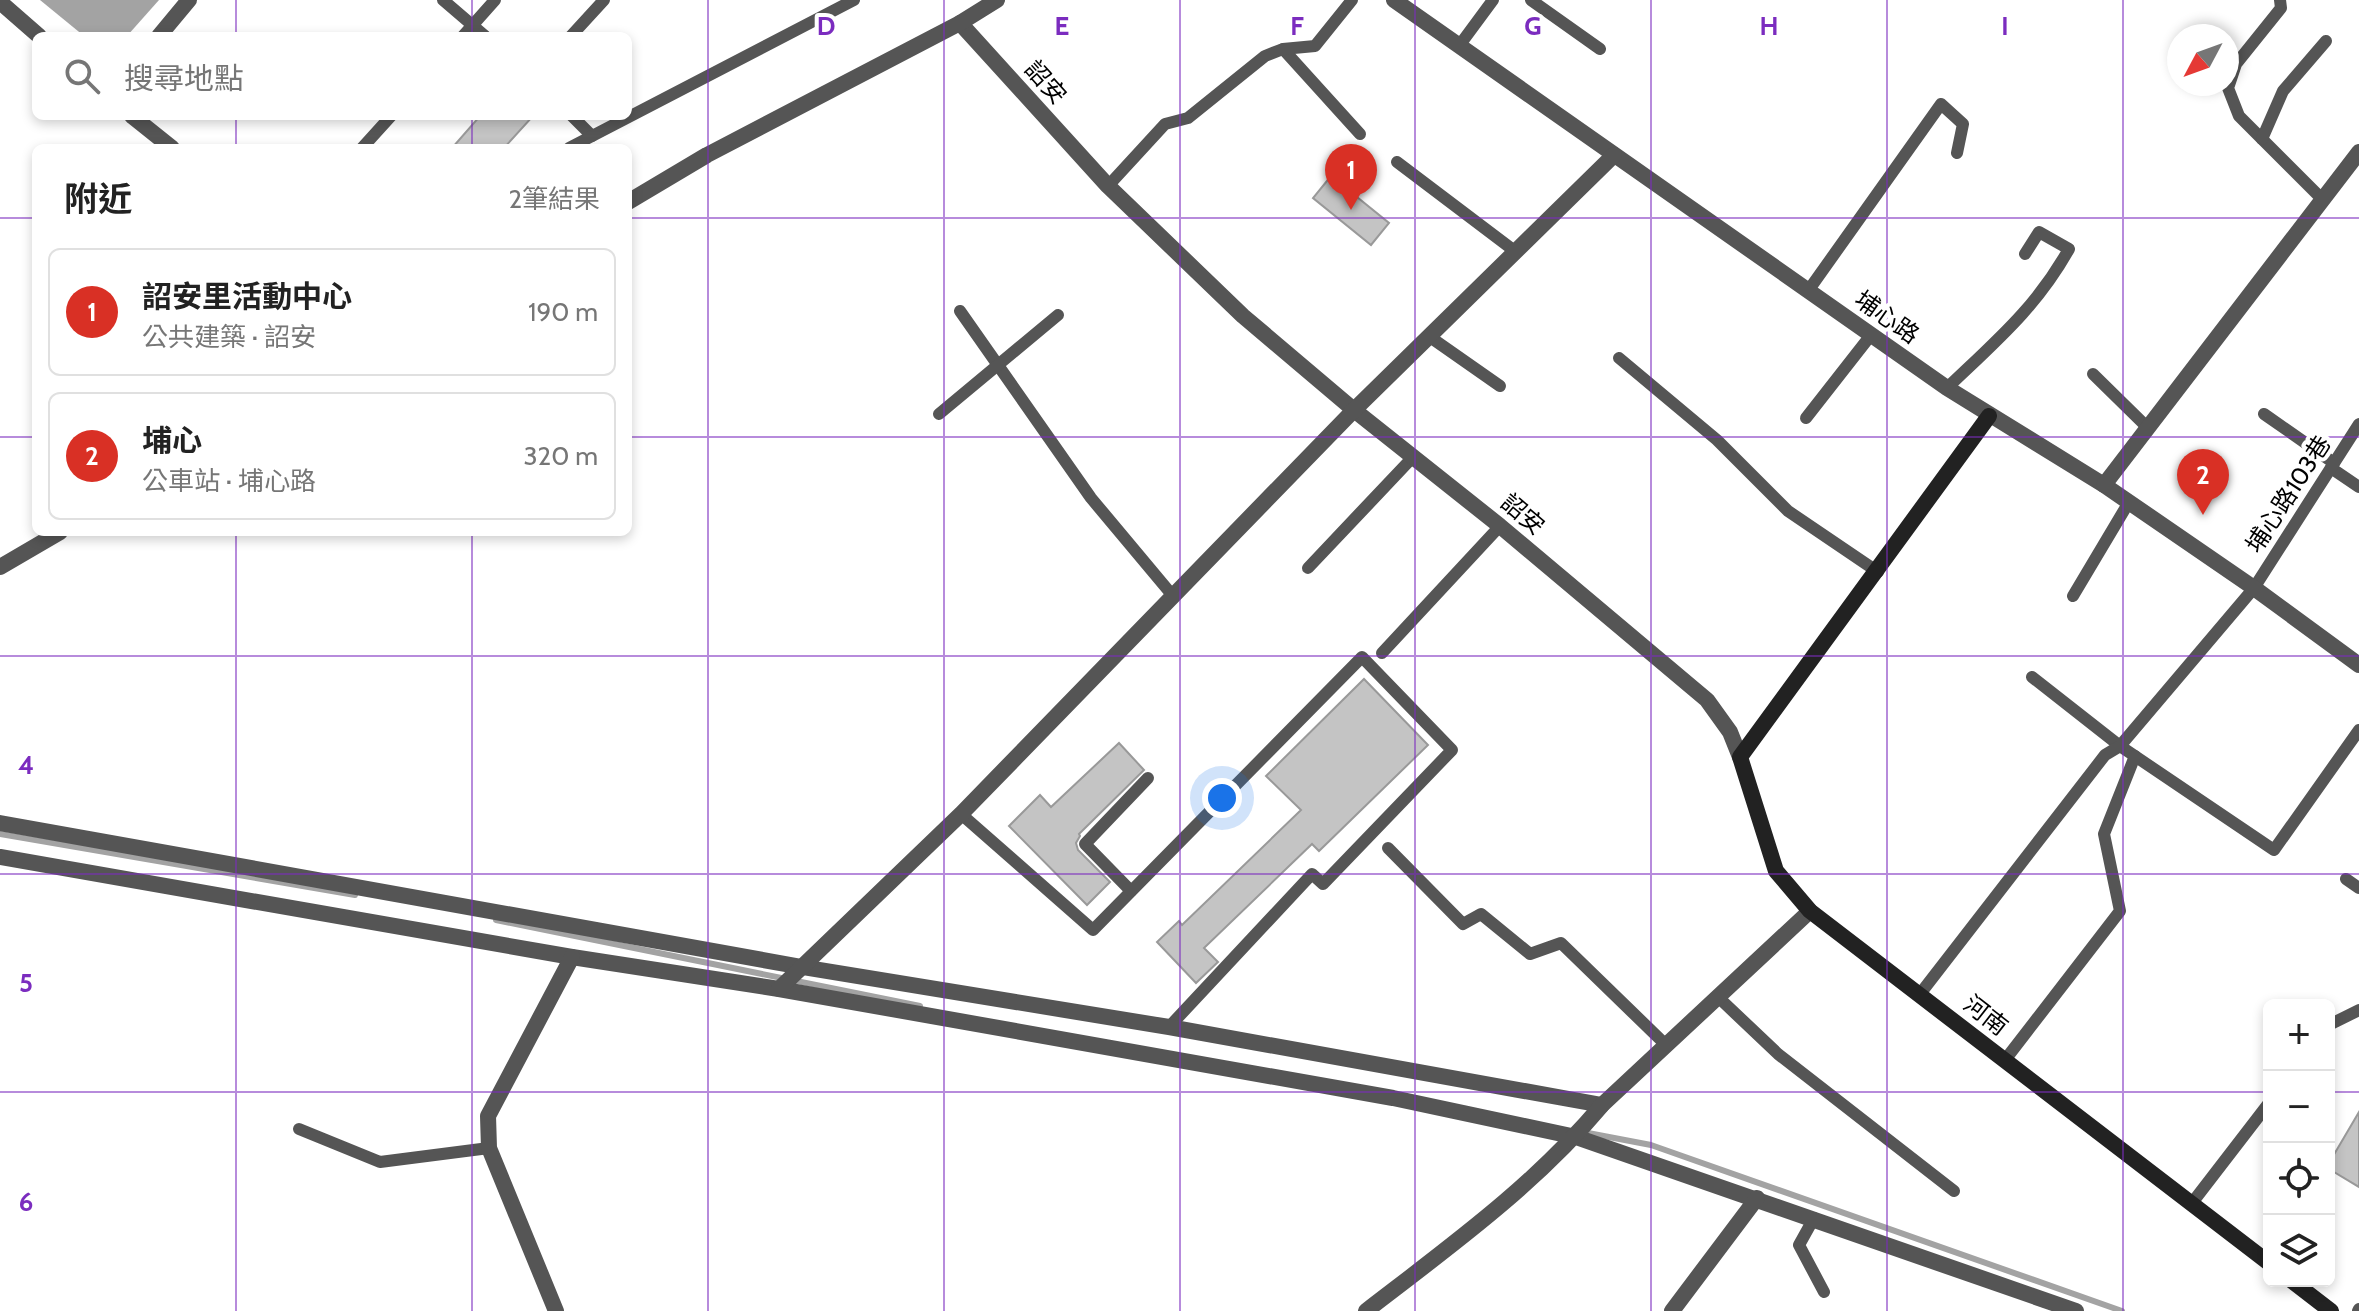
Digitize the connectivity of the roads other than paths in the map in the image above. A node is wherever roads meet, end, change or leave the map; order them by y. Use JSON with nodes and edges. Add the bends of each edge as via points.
{"nodes":[{"id":1,"x":189,"y":0,"type":"edge"},
{"id":2,"x":443,"y":0,"type":"edge"},
{"id":3,"x":495,"y":0,"type":"edge"},
{"id":4,"x":604,"y":0,"type":"edge"},
{"id":5,"x":854,"y":0,"type":"edge"},
{"id":6,"x":997,"y":0,"type":"edge"},
{"id":7,"x":1352,"y":0,"type":"edge"},
{"id":8,"x":1394,"y":0,"type":"edge"},
{"id":9,"x":1493,"y":0,"type":"edge"},
{"id":10,"x":1531,"y":0,"type":"edge"},
{"id":11,"x":2280,"y":0,"type":"edge"},
{"id":12,"x":0,"y":2,"type":"edge"},
{"id":13,"x":960,"y":23,"type":"junction"},
{"id":14,"x":473,"y":25,"type":"junction"},
{"id":15,"x":34,"y":32,"type":"edge"},
{"id":16,"x":162,"y":32,"type":"edge"},
{"id":17,"x":467,"y":32,"type":"edge"},
{"id":18,"x":481,"y":32,"type":"edge"},
{"id":19,"x":575,"y":32,"type":"edge"},
{"id":20,"x":2326,"y":41,"type":"dead end"},
{"id":21,"x":1459,"y":46,"type":"junction"},
{"id":22,"x":1283,"y":49,"type":"junction"},
{"id":23,"x":1600,"y":49,"type":"dead end"},
{"id":24,"x":632,"y":115,"type":"edge"},
{"id":25,"x":137,"y":120,"type":"edge"},
{"id":26,"x":387,"y":120,"type":"edge"},
{"id":27,"x":576,"y":120,"type":"edge"},
{"id":28,"x":623,"y":120,"type":"edge"},
{"id":29,"x":1360,"y":134,"type":"dead end"},
{"id":30,"x":592,"y":136,"type":"junction"},
{"id":31,"x":2262,"y":139,"type":"junction"},
{"id":32,"x":167,"y":144,"type":"edge"},
{"id":33,"x":366,"y":144,"type":"edge"},
{"id":34,"x":577,"y":144,"type":"edge"},
{"id":35,"x":2359,"y":152,"type":"edge"},
{"id":36,"x":1957,"y":153,"type":"dead end"},
{"id":37,"x":1614,"y":155,"type":"junction"},
{"id":38,"x":1397,"y":162,"type":"dead end"},
{"id":39,"x":1108,"y":186,"type":"junction"},
{"id":40,"x":632,"y":200,"type":"edge"},
{"id":41,"x":2323,"y":200,"type":"junction"},
{"id":42,"x":1516,"y":252,"type":"junction"},
{"id":43,"x":2025,"y":254,"type":"dead end"},
{"id":44,"x":1808,"y":291,"type":"junction"},
{"id":45,"x":960,"y":311,"type":"dead end"},
{"id":46,"x":1058,"y":315,"type":"dead end"},
{"id":47,"x":1871,"y":335,"type":"junction"},
{"id":48,"x":1430,"y":337,"type":"junction"},
{"id":49,"x":1619,"y":358,"type":"dead end"},
{"id":50,"x":998,"y":366,"type":"junction"},
{"id":51,"x":2093,"y":374,"type":"dead end"},
{"id":52,"x":1500,"y":386,"type":"dead end"},
{"id":53,"x":1947,"y":388,"type":"junction"},
{"id":54,"x":1354,"y":410,"type":"junction"},
{"id":55,"x":939,"y":414,"type":"dead end"},
{"id":56,"x":2264,"y":414,"type":"dead end"},
{"id":57,"x":1989,"y":416,"type":"junction"},
{"id":58,"x":1806,"y":418,"type":"dead end"},
{"id":59,"x":2359,"y":424,"type":"edge"},
{"id":60,"x":2148,"y":428,"type":"junction"},
{"id":61,"x":1413,"y":457,"type":"junction"},
{"id":62,"x":2333,"y":465,"type":"junction"},
{"id":63,"x":2104,"y":485,"type":"junction"},
{"id":64,"x":2359,"y":487,"type":"edge"},
{"id":65,"x":2129,"y":502,"type":"junction"},
{"id":66,"x":1500,"y":526,"type":"junction"},
{"id":67,"x":53,"y":536,"type":"edge"},
{"id":68,"x":0,"y":567,"type":"edge"},
{"id":69,"x":1308,"y":568,"type":"dead end"},
{"id":70,"x":1878,"y":572,"type":"junction"},
{"id":71,"x":2254,"y":588,"type":"junction"},
{"id":72,"x":1173,"y":596,"type":"junction"},
{"id":73,"x":2073,"y":596,"type":"dead end"},
{"id":74,"x":1382,"y":653,"type":"dead end"},
{"id":75,"x":2359,"y":665,"type":"edge"},
{"id":76,"x":2032,"y":677,"type":"dead end"},
{"id":77,"x":2359,"y":730,"type":"edge"},
{"id":78,"x":2120,"y":746,"type":"junction"},
{"id":79,"x":2135,"y":756,"type":"junction"},
{"id":80,"x":1740,"y":757,"type":"junction"},
{"id":81,"x":1148,"y":778,"type":"dead end"},
{"id":82,"x":961,"y":814,"type":"junction"},
{"id":83,"x":0,"y":823,"type":"edge"},
{"id":84,"x":1388,"y":848,"type":"dead end"},
{"id":85,"x":0,"y":857,"type":"edge"},
{"id":86,"x":2346,"y":879,"type":"dead end"},
{"id":87,"x":2359,"y":888,"type":"edge"},
{"id":88,"x":1131,"y":891,"type":"junction"},
{"id":89,"x":1810,"y":911,"type":"junction"},
{"id":90,"x":572,"y":957,"type":"junction"},
{"id":91,"x":802,"y":967,"type":"junction"},
{"id":92,"x":779,"y":989,"type":"junction"},
{"id":93,"x":1920,"y":994,"type":"junction"},
{"id":94,"x":1718,"y":997,"type":"junction"},
{"id":95,"x":2359,"y":1010,"type":"edge"},
{"id":96,"x":2335,"y":1022,"type":"edge"},
{"id":97,"x":1169,"y":1027,"type":"junction"},
{"id":98,"x":1666,"y":1045,"type":"junction"},
{"id":99,"x":2005,"y":1060,"type":"junction"},
{"id":100,"x":1602,"y":1105,"type":"junction"},
{"id":101,"x":2263,"y":1111,"type":"edge"},
{"id":102,"x":299,"y":1129,"type":"dead end"},
{"id":103,"x":1576,"y":1137,"type":"junction"},
{"id":104,"x":489,"y":1148,"type":"junction"},
{"id":105,"x":1954,"y":1191,"type":"dead end"},
{"id":106,"x":1757,"y":1198,"type":"junction"},
{"id":107,"x":2192,"y":1203,"type":"junction"},
{"id":108,"x":1814,"y":1218,"type":"junction"},
{"id":109,"x":2263,"y":1258,"type":"edge"},
{"id":110,"x":2300,"y":1287,"type":"edge"},
{"id":111,"x":1824,"y":1292,"type":"dead end"},
{"id":112,"x":556,"y":1311,"type":"edge"},
{"id":113,"x":1366,"y":1311,"type":"edge"},
{"id":114,"x":1672,"y":1311,"type":"edge"},
{"id":115,"x":2076,"y":1311,"type":"edge"},
{"id":116,"x":2331,"y":1311,"type":"edge"}],
"edges":[{"from":1,"to":16,"type":"street"},
{"from":2,"to":14,"type":"lane"},
{"from":3,"to":14,"type":"lane"},
{"from":4,"to":19,"type":"lane"},
{"from":5,"to":24,"type":"lane"},
{"from":6,"to":13,"type":"street"},
{"from":7,"to":22,"type":"lane","via":[[1315,46]]},
{"from":8,"to":21,"type":"street","name":"埔心路"},
{"from":9,"to":21,"type":"lane"},
{"from":10,"to":23,"type":"lane"},
{"from":11,"to":31,"type":"lane","via":[[2281,8],[2236,64],[2228,88],[2239,116]]},
{"from":12,"to":15,"type":"street"},
{"from":13,"to":39,"type":"street","name":"詔安"},
{"from":13,"to":40,"type":"street"},
{"from":14,"to":17,"type":"lane"},
{"from":14,"to":18,"type":"lane"},
{"from":20,"to":31,"type":"lane","via":[[2283,91]]},
{"from":21,"to":37,"type":"street","name":"埔心路"},
{"from":22,"to":29,"type":"lane"},
{"from":22,"to":39,"type":"lane","via":[[1265,56],[1188,118],[1165,124]]},
{"from":25,"to":32,"type":"street"},
{"from":26,"to":33,"type":"lane"},
{"from":27,"to":30,"type":"lane"},
{"from":28,"to":30,"type":"lane"},
{"from":30,"to":34,"type":"lane"},
{"from":31,"to":41,"type":"lane"},
{"from":35,"to":41,"type":"street"},
{"from":36,"to":44,"type":"lane","via":[[1963,124],[1941,104]]},
{"from":37,"to":42,"type":"street"},
{"from":37,"to":44,"type":"street","name":"埔心路"},
{"from":38,"to":42,"type":"lane"},
{"from":39,"to":54,"type":"street","name":"詔安","via":[[1243,316]]},
{"from":41,"to":60,"type":"street"},
{"from":42,"to":48,"type":"street"},
{"from":43,"to":53,"type":"lane","via":[[2039,232],[2069,249],[2023,316]]},
{"from":44,"to":47,"type":"street","name":"埔心路"},
{"from":45,"to":50,"type":"lane"},
{"from":46,"to":50,"type":"lane"},
{"from":47,"to":53,"type":"street","name":"埔心路"},
{"from":47,"to":58,"type":"lane"},
{"from":48,"to":52,"type":"lane"},
{"from":48,"to":54,"type":"street"},
{"from":49,"to":70,"type":"lane","via":[[1717,440],[1788,511]]},
{"from":50,"to":55,"type":"lane"},
{"from":50,"to":72,"type":"lane","via":[[1091,498]]},
{"from":51,"to":60,"type":"lane"},
{"from":53,"to":57,"type":"street","name":"埔心路"},
{"from":54,"to":61,"type":"street","name":"詔安"},
{"from":54,"to":72,"type":"street"},
{"from":56,"to":62,"type":"lane"},
{"from":57,"to":63,"type":"street","name":"埔心路"},
{"from":57,"to":70,"type":"street"},
{"from":59,"to":62,"type":"lane","name":"埔心路103巷"},
{"from":60,"to":63,"type":"street"},
{"from":61,"to":66,"type":"street","name":"詔安"},
{"from":61,"to":69,"type":"lane"},
{"from":62,"to":64,"type":"lane"},
{"from":62,"to":71,"type":"lane","name":"埔心路103巷"},
{"from":63,"to":65,"type":"street","name":"埔心路"},
{"from":65,"to":71,"type":"street","name":"埔心路"},
{"from":65,"to":73,"type":"lane"},
{"from":66,"to":74,"type":"lane"},
{"from":66,"to":80,"type":"street","name":"詔安","via":[[1707,700]]},
{"from":67,"to":68,"type":"street"},
{"from":70,"to":80,"type":"street"},
{"from":71,"to":75,"type":"street","name":"埔心路"},
{"from":71,"to":78,"type":"lane","name":"埔心路103巷"},
{"from":72,"to":82,"type":"street"},
{"from":76,"to":78,"type":"lane"},
{"from":77,"to":79,"type":"lane","via":[[2274,850]]},
{"from":78,"to":79,"type":"lane"},
{"from":78,"to":93,"type":"lane","name":"埔心路103巷","via":[[2105,755]]},
{"from":79,"to":99,"type":"lane","via":[[2104,834],[2120,911]]},
{"from":80,"to":89,"type":"street","name":"河南","via":[[1776,871]]},
{"from":81,"to":88,"type":"lane","via":[[1085,844]]},
{"from":82,"to":88,"type":"lane","via":[[1093,930]]},
{"from":82,"to":91,"type":"street"},
{"from":83,"to":91,"type":"street"},
{"from":84,"to":98,"type":"lane","via":[[1463,924],[1481,914],[1530,954],[1561,943]]},
{"from":85,"to":90,"type":"street"},
{"from":86,"to":87,"type":"lane"},
{"from":88,"to":97,"type":"lane","via":[[1362,657],[1452,750],[1323,884],[1312,874]]},
{"from":89,"to":93,"type":"street","name":"河南"},
{"from":89,"to":94,"type":"street"},
{"from":90,"to":92,"type":"street"},
{"from":90,"to":104,"type":"street","via":[[488,1116]]},
{"from":91,"to":92,"type":"street"},
{"from":91,"to":97,"type":"street"},
{"from":92,"to":103,"type":"street","via":[[1393,1098]]},
{"from":93,"to":99,"type":"street","name":"河南"},
{"from":94,"to":98,"type":"street"},
{"from":94,"to":105,"type":"lane","via":[[1778,1054]]},
{"from":95,"to":96,"type":"lane"},
{"from":97,"to":100,"type":"street"},
{"from":98,"to":100,"type":"street"},
{"from":99,"to":107,"type":"street","name":"河南"},
{"from":100,"to":103,"type":"street"},
{"from":101,"to":107,"type":"lane"},
{"from":102,"to":104,"type":"lane","via":[[380,1162]]},
{"from":103,"to":106,"type":"street"},
{"from":103,"to":113,"type":"street","via":[[1497,1211]]},
{"from":104,"to":112,"type":"street"},
{"from":106,"to":108,"type":"street"},
{"from":106,"to":114,"type":"street"},
{"from":107,"to":109,"type":"street","name":"河南"},
{"from":108,"to":111,"type":"lane","via":[[1799,1245]]},
{"from":108,"to":115,"type":"street"},
{"from":110,"to":116,"type":"street"}]}
